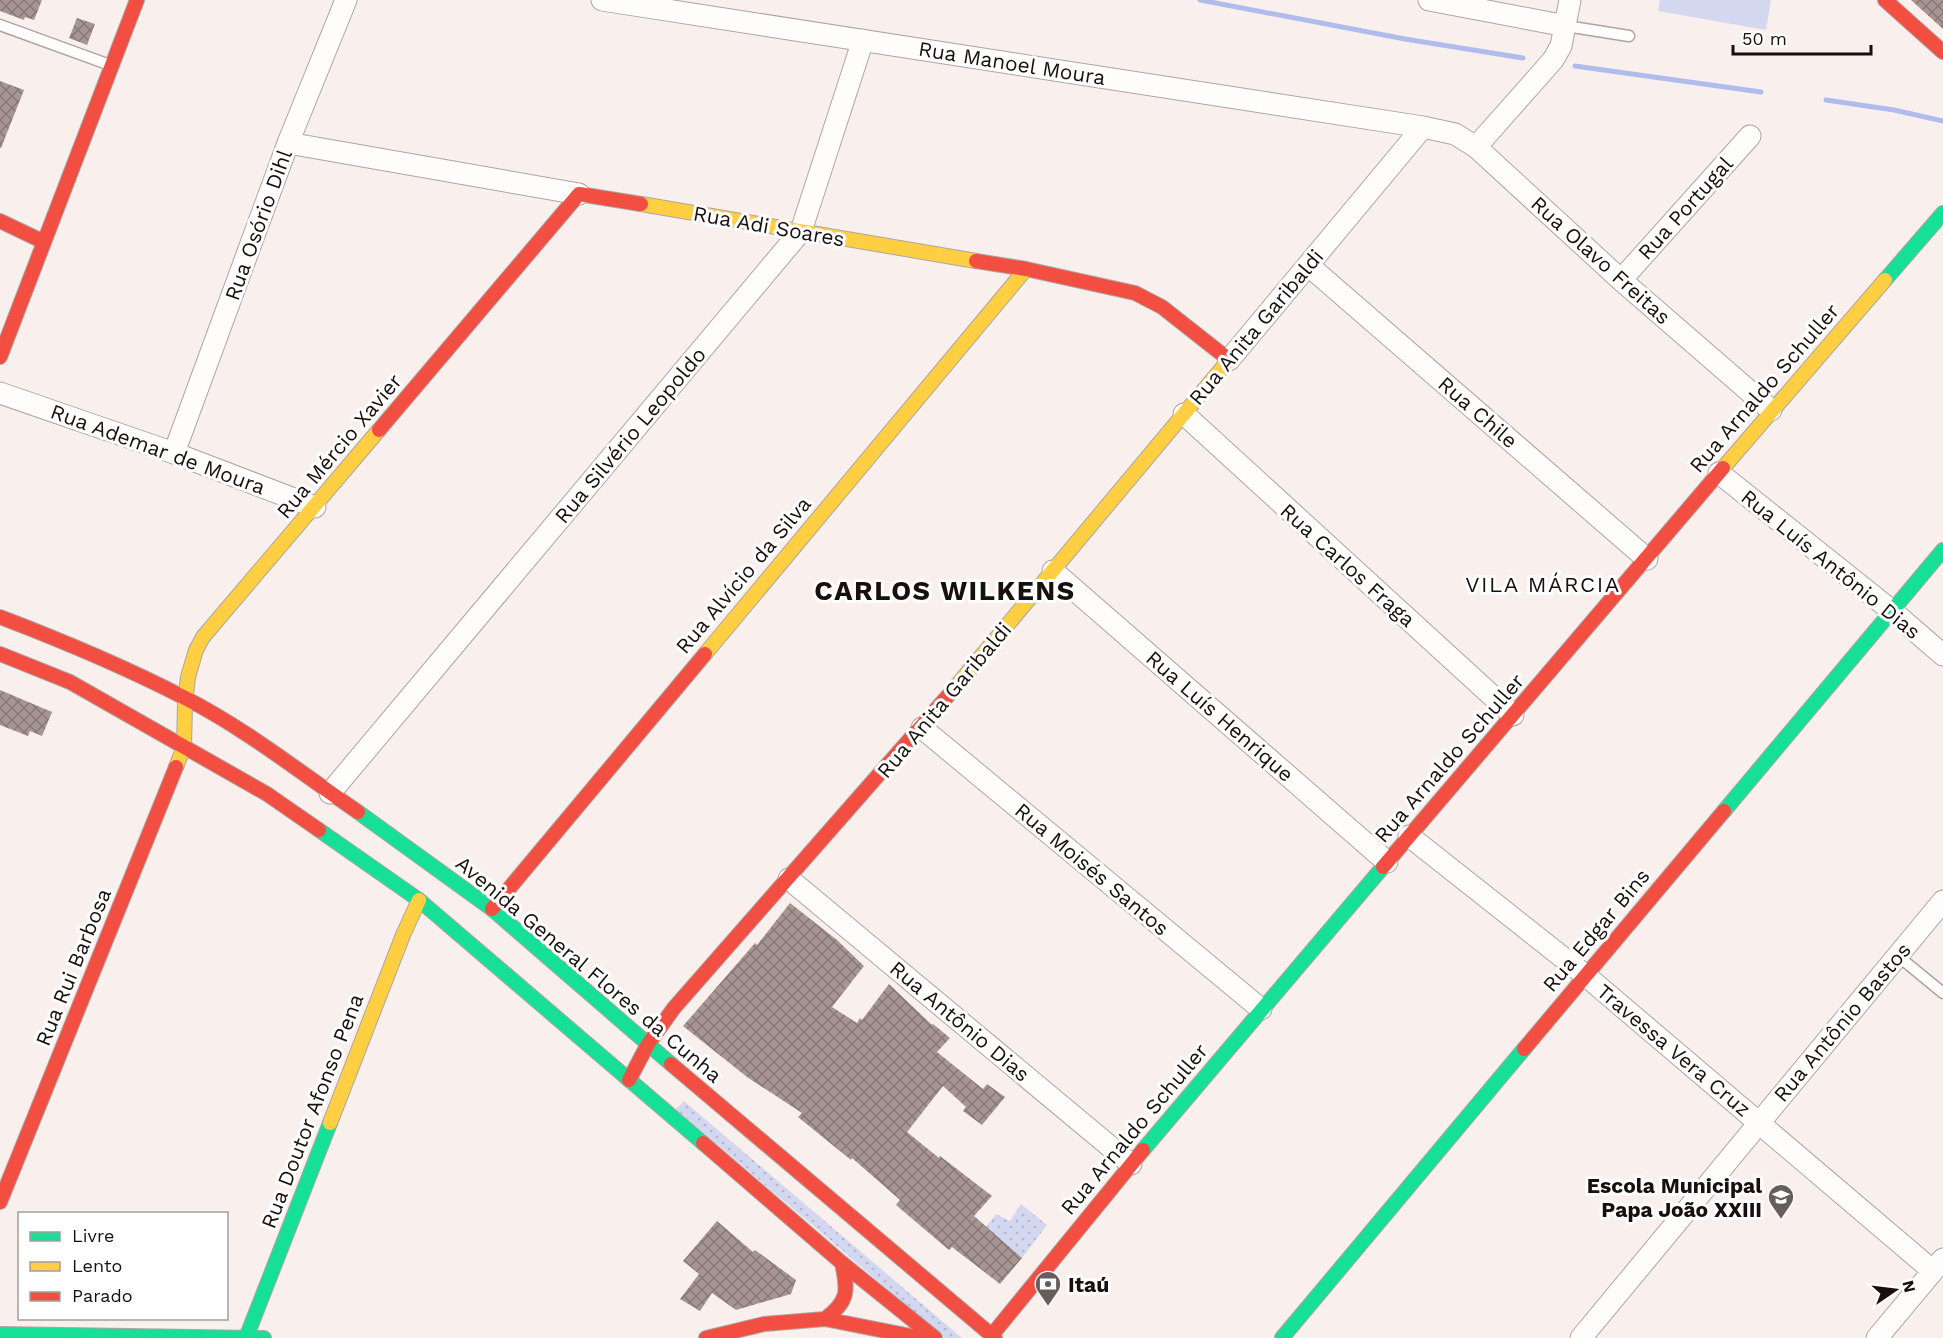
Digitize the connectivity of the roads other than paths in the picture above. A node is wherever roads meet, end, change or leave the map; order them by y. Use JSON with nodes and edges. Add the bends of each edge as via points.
{"nodes":[{"id":1,"x":137,"y":0,"type":"edge"},
{"id":2,"x":346,"y":0,"type":"edge"},
{"id":3,"x":602,"y":0,"type":"edge"},
{"id":4,"x":1429,"y":0,"type":"edge"},
{"id":5,"x":1570,"y":0,"type":"edge"},
{"id":6,"x":1885,"y":0,"type":"edge"},
{"id":7,"x":0,"y":25,"type":"edge"},
{"id":8,"x":1566,"y":26,"type":"junction"},
{"id":9,"x":1629,"y":36,"type":"dead end"},
{"id":10,"x":863,"y":40,"type":"junction"},
{"id":11,"x":1943,"y":52,"type":"edge"},
{"id":12,"x":112,"y":66,"type":"junction"},
{"id":13,"x":1423,"y":127,"type":"junction"},
{"id":14,"x":1750,"y":136,"type":"dead end"},
{"id":15,"x":288,"y":143,"type":"junction"},
{"id":16,"x":1476,"y":147,"type":"junction"},
{"id":17,"x":579,"y":194,"type":"junction"},
{"id":18,"x":1943,"y":213,"type":"edge"},
{"id":19,"x":0,"y":221,"type":"edge"},
{"id":20,"x":801,"y":231,"type":"junction"},
{"id":21,"x":44,"y":243,"type":"junction"},
{"id":22,"x":1308,"y":264,"type":"junction"},
{"id":23,"x":1026,"y":269,"type":"junction"},
{"id":24,"x":1621,"y":280,"type":"junction"},
{"id":25,"x":0,"y":357,"type":"edge"},
{"id":26,"x":1229,"y":360,"type":"junction"},
{"id":27,"x":0,"y":393,"type":"edge"},
{"id":28,"x":1771,"y":410,"type":"junction"},
{"id":29,"x":1184,"y":414,"type":"junction"},
{"id":30,"x":174,"y":453,"type":"junction"},
{"id":31,"x":1719,"y":473,"type":"junction"},
{"id":32,"x":315,"y":507,"type":"junction"},
{"id":33,"x":1943,"y":550,"type":"edge"},
{"id":34,"x":1647,"y":559,"type":"junction"},
{"id":35,"x":1053,"y":571,"type":"junction"},
{"id":36,"x":1892,"y":611,"type":"junction"},
{"id":37,"x":0,"y":617,"type":"edge"},
{"id":38,"x":0,"y":654,"type":"edge"},
{"id":39,"x":1943,"y":655,"type":"edge"},
{"id":40,"x":186,"y":698,"type":"junction"},
{"id":41,"x":1513,"y":715,"type":"junction"},
{"id":42,"x":922,"y":728,"type":"junction"},
{"id":43,"x":184,"y":747,"type":"junction"},
{"id":44,"x":330,"y":793,"type":"junction"},
{"id":45,"x":1409,"y":836,"type":"junction"},
{"id":46,"x":1387,"y":862,"type":"junction"},
{"id":47,"x":789,"y":879,"type":"junction"},
{"id":48,"x":419,"y":900,"type":"junction"},
{"id":49,"x":1943,"y":901,"type":"edge"},
{"id":50,"x":492,"y":909,"type":"junction"},
{"id":51,"x":1898,"y":956,"type":"junction"},
{"id":52,"x":1585,"y":975,"type":"junction"},
{"id":53,"x":1943,"y":993,"type":"edge"},
{"id":54,"x":1261,"y":1009,"type":"junction"},
{"id":55,"x":648,"y":1044,"type":"junction"},
{"id":56,"x":629,"y":1080,"type":"junction"},
{"id":57,"x":1758,"y":1122,"type":"junction"},
{"id":58,"x":1131,"y":1164,"type":"junction"},
{"id":59,"x":0,"y":1202,"type":"edge"},
{"id":60,"x":842,"y":1263,"type":"junction"},
{"id":61,"x":1938,"y":1265,"type":"edge"},
{"id":62,"x":825,"y":1319,"type":"junction"},
{"id":63,"x":0,"y":1334,"type":"edge"},
{"id":64,"x":247,"y":1337,"type":"edge"},
{"id":65,"x":993,"y":1337,"type":"edge"},
{"id":66,"x":264,"y":1338,"type":"edge"},
{"id":67,"x":706,"y":1338,"type":"edge"},
{"id":68,"x":921,"y":1338,"type":"edge"},
{"id":69,"x":935,"y":1338,"type":"edge"},
{"id":70,"x":1282,"y":1338,"type":"edge"},
{"id":71,"x":1581,"y":1338,"type":"edge"},
{"id":72,"x":1877,"y":1338,"type":"edge"}],
"edges":[{"from":1,"to":12,"type":"street"},
{"from":2,"to":15,"type":"street","name":"Rua Osório Dihl"},
{"from":3,"to":10,"type":"street","name":"Rua Manoel Moura"},
{"from":4,"to":8,"type":"street"},
{"from":5,"to":8,"type":"street"},
{"from":6,"to":11,"type":"street"},
{"from":7,"to":12,"type":"lane"},
{"from":8,"to":9,"type":"lane"},
{"from":8,"to":16,"type":"street","via":[[1553,60]]},
{"from":10,"to":13,"type":"street","name":"Rua Manoel Moura"},
{"from":10,"to":20,"type":"street","name":"Rua Silvério Leopoldo"},
{"from":12,"to":21,"type":"street"},
{"from":13,"to":16,"type":"street","name":"Rua Olavo Freitas","via":[[1455,134]]},
{"from":13,"to":22,"type":"street","name":"Rua Anita Garibaldi"},
{"from":14,"to":24,"type":"street","name":"Rua Portugal"},
{"from":15,"to":17,"type":"street","name":"Rua Adi Soares"},
{"from":15,"to":30,"type":"street","name":"Rua Osório Dihl"},
{"from":16,"to":24,"type":"street","name":"Rua Olavo Freitas"},
{"from":17,"to":20,"type":"street","name":"Rua Adi Soares"},
{"from":17,"to":32,"type":"street","name":"Rua Mércio Xavier"},
{"from":18,"to":28,"type":"street","name":"Rua Arnaldo Schuller"},
{"from":19,"to":21,"type":"street"},
{"from":20,"to":23,"type":"street","name":"Rua Adi Soares"},
{"from":20,"to":44,"type":"street","name":"Rua Silvério Leopoldo"},
{"from":21,"to":25,"type":"street"},
{"from":22,"to":26,"type":"street","name":"Rua Anita Garibaldi"},
{"from":22,"to":34,"type":"street","name":"Rua Chile"},
{"from":23,"to":26,"type":"street","name":"Rua Adi Soares","via":[[1149,299]]},
{"from":23,"to":50,"type":"street","name":"Rua Alvício da Silva"},
{"from":24,"to":28,"type":"street","name":"Rua Olavo Freitas"},
{"from":26,"to":29,"type":"street","name":"Rua Anita Garibaldi"},
{"from":27,"to":30,"type":"street","name":"Rua Ademar de Moura"},
{"from":28,"to":31,"type":"street","name":"Rua Arnaldo Schuller"},
{"from":29,"to":35,"type":"street","name":"Rua Anita Garibaldi"},
{"from":29,"to":41,"type":"street","name":"Rua Carlos Fraga"},
{"from":30,"to":32,"type":"street","name":"Rua Ademar de Moura"},
{"from":31,"to":34,"type":"street","name":"Rua Arnaldo Schuller"},
{"from":31,"to":36,"type":"street","name":"Rua Luís Antônio Dias"},
{"from":32,"to":40,"type":"street","name":"Rua Mércio Xavier","via":[[203,637],[189,670]]},
{"from":33,"to":36,"type":"street","name":"Rua Edgar Bins"},
{"from":34,"to":41,"type":"street","name":"Rua Arnaldo Schuller"},
{"from":35,"to":42,"type":"street","name":"Rua Anita Garibaldi"},
{"from":35,"to":46,"type":"street","name":"Rua Luís Henrique"},
{"from":36,"to":39,"type":"street","name":"Rua Luís Antônio Dias"},
{"from":36,"to":52,"type":"street","name":"Rua Edgar Bins"},
{"from":37,"to":40,"type":"street","name":"Avenida General Flores da Cunha"},
{"from":38,"to":43,"type":"street","via":[[70,682]]},
{"from":40,"to":43,"type":"street","name":"Rua Mércio Xavier"},
{"from":40,"to":44,"type":"street","name":"Avenida General Flores da Cunha","via":[[240,730]]},
{"from":41,"to":45,"type":"street","name":"Rua Arnaldo Schuller"},
{"from":42,"to":47,"type":"street","name":"Rua Anita Garibaldi"},
{"from":42,"to":54,"type":"street","name":"Rua Moisés Santos"},
{"from":43,"to":48,"type":"street","via":[[267,794]]},
{"from":43,"to":59,"type":"street","name":"Rua Rui Barbosa"},
{"from":44,"to":50,"type":"street","name":"Avenida General Flores da Cunha"},
{"from":45,"to":46,"type":"street","name":"Rua Arnaldo Schuller"},
{"from":45,"to":52,"type":"street","name":"Travessa Vera Cruz"},
{"from":46,"to":54,"type":"street","name":"Rua Arnaldo Schuller"},
{"from":47,"to":55,"type":"street","name":"Rua Anita Garibaldi","via":[[674,1008]]},
{"from":47,"to":58,"type":"street","name":"Rua Antônio Dias"},
{"from":48,"to":56,"type":"street"},
{"from":48,"to":64,"type":"street","name":"Rua Doutor Afonso Pena"},
{"from":49,"to":51,"type":"street","name":"Rua Antônio Bastos"},
{"from":50,"to":55,"type":"street","name":"Avenida General Flores da Cunha"},
{"from":51,"to":53,"type":"lane"},
{"from":51,"to":57,"type":"street","name":"Rua Antônio Bastos"},
{"from":52,"to":57,"type":"street","name":"Travessa Vera Cruz"},
{"from":52,"to":70,"type":"street","name":"Rua Edgar Bins"},
{"from":54,"to":58,"type":"street","name":"Rua Arnaldo Schuller"},
{"from":55,"to":56,"type":"street","name":"Rua Anita Garibaldi"},
{"from":55,"to":65,"type":"street","name":"Avenida General Flores da Cunha"},
{"from":56,"to":60,"type":"street"},
{"from":57,"to":61,"type":"street","name":"Travessa Vera Cruz"},
{"from":57,"to":71,"type":"street","name":"Rua Antônio Bastos"},
{"from":58,"to":65,"type":"street","name":"Rua Arnaldo Schuller"},
{"from":60,"to":62,"type":"street","via":[[846,1297],[839,1309]]},
{"from":60,"to":69,"type":"street"},
{"from":61,"to":72,"type":"street"},
{"from":62,"to":67,"type":"street","via":[[764,1324]]},
{"from":62,"to":68,"type":"street"},
{"from":63,"to":64,"type":"street"},
{"from":64,"to":66,"type":"street"}]}
